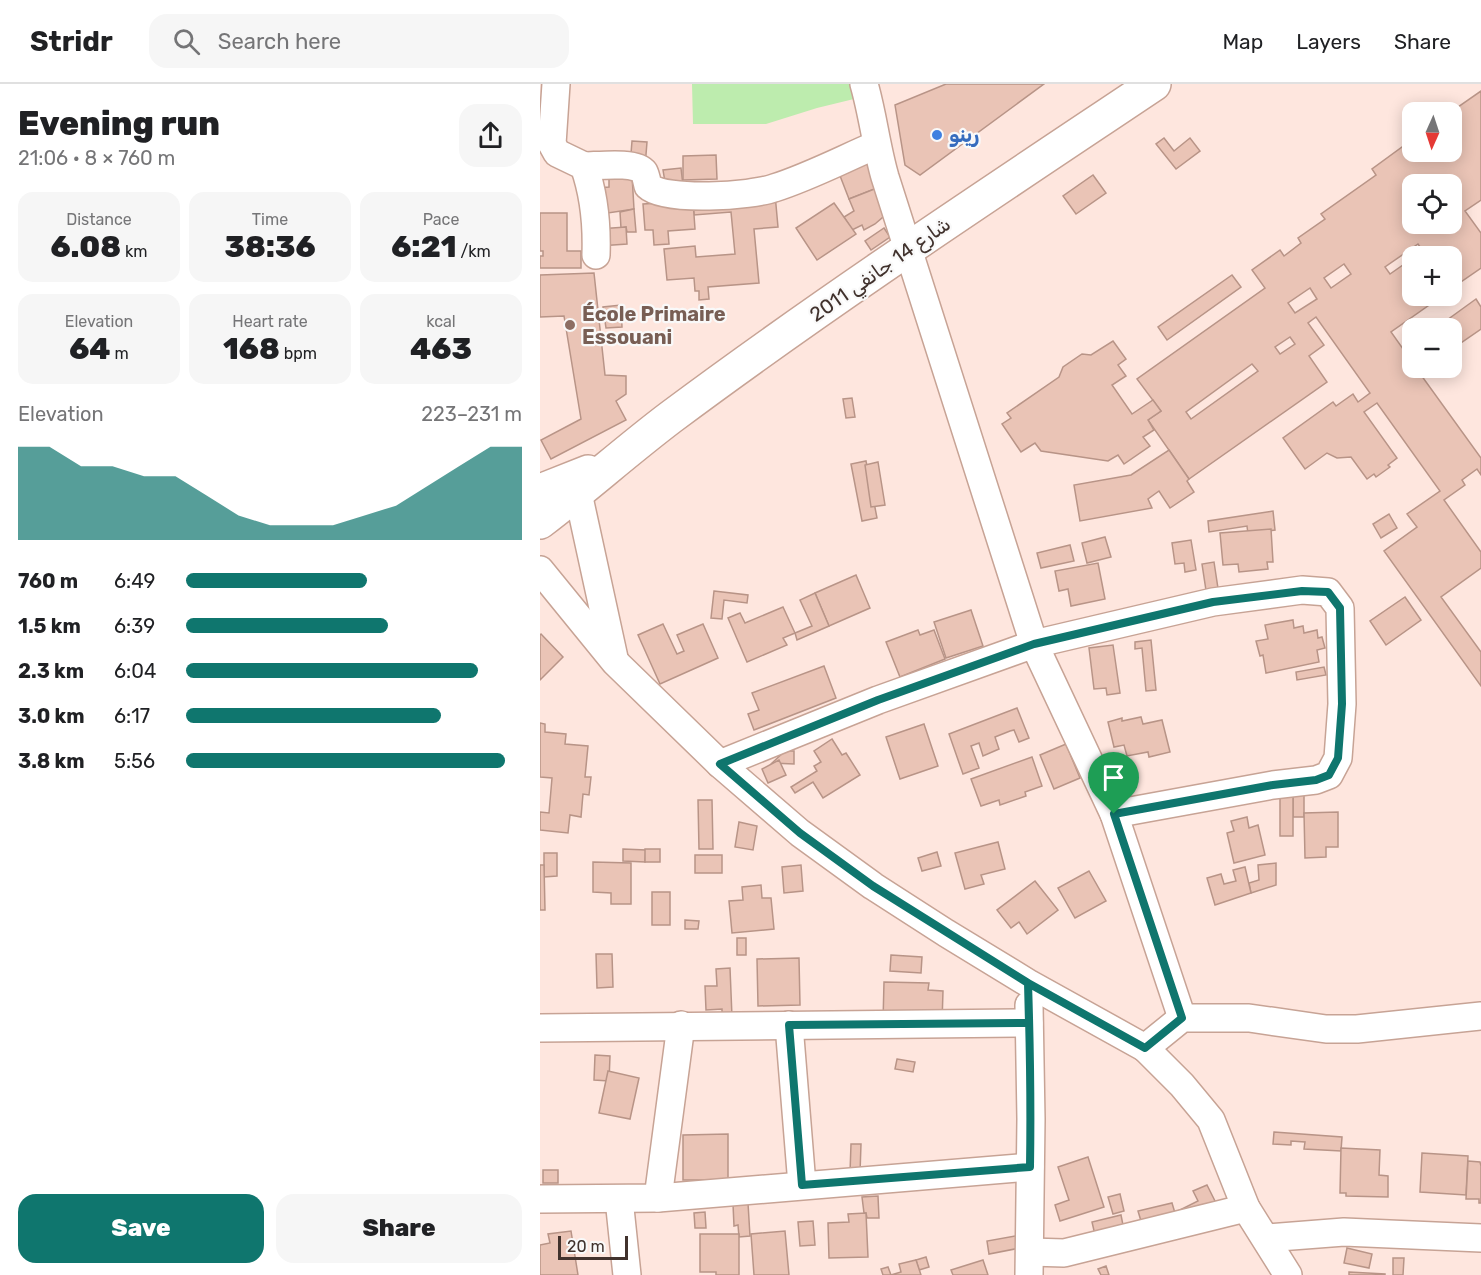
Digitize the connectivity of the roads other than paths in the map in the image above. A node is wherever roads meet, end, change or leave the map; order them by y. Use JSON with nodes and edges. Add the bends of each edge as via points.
{"nodes":[{"id":1,"x":864,"y":84,"type":"edge"},
{"id":2,"x":1154,"y":84,"type":"edge"},
{"id":3,"x":551,"y":97,"type":"edge"},
{"id":4,"x":876,"y":145,"type":"junction"},
{"id":5,"x":584,"y":166,"type":"junction"},
{"id":6,"x":907,"y":249,"type":"junction"},
{"id":7,"x":596,"y":255,"type":"dead end"},
{"id":8,"x":612,"y":463,"type":"junction"},
{"id":9,"x":540,"y":491,"type":"edge"},
{"id":10,"x":578,"y":494,"type":"junction"},
{"id":11,"x":540,"y":522,"type":"edge"},
{"id":12,"x":540,"y":570,"type":"edge"},
{"id":13,"x":1034,"y":644,"type":"junction"},
{"id":14,"x":615,"y":662,"type":"junction"},
{"id":15,"x":720,"y":764,"type":"junction"},
{"id":16,"x":1114,"y":814,"type":"junction"},
{"id":17,"x":1028,"y":983,"type":"junction"},
{"id":18,"x":1481,"y":1016,"type":"edge"},
{"id":19,"x":1182,"y":1018,"type":"junction"},
{"id":20,"x":1029,"y":1023,"type":"junction"},
{"id":21,"x":681,"y":1025,"type":"junction"},
{"id":22,"x":789,"y":1025,"type":"junction"},
{"id":23,"x":540,"y":1028,"type":"edge"},
{"id":24,"x":1145,"y":1048,"type":"junction"},
{"id":25,"x":1030,"y":1167,"type":"junction"},
{"id":26,"x":802,"y":1185,"type":"junction"},
{"id":27,"x":658,"y":1198,"type":"junction"},
{"id":28,"x":540,"y":1199,"type":"edge"},
{"id":29,"x":619,"y":1199,"type":"junction"},
{"id":30,"x":1246,"y":1208,"type":"junction"},
{"id":31,"x":1266,"y":1238,"type":"junction"},
{"id":32,"x":1481,"y":1238,"type":"edge"},
{"id":33,"x":1029,"y":1263,"type":"edge"},
{"id":34,"x":1071,"y":1264,"type":"edge"},
{"id":35,"x":627,"y":1275,"type":"edge"},
{"id":36,"x":1288,"y":1275,"type":"edge"}],
"edges":[{"from":1,"to":4,"type":"street"},
{"from":2,"to":6,"type":"main road","name":"شارع 14 جانفي 2011"},
{"from":3,"to":5,"type":"street","via":[[552,144],[557,153]]},
{"from":4,"to":5,"type":"street","via":[[771,189],[709,196],[659,193],[648,186],[638,167]]},
{"from":4,"to":6,"type":"street"},
{"from":5,"to":7,"type":"street","via":[[591,192]]},
{"from":6,"to":8,"type":"main road","name":"شارع 14 جانفي 2011"},
{"from":6,"to":13,"type":"street"},
{"from":8,"to":9,"type":"main road","name":"شارع 14 جانفي 2011"},
{"from":8,"to":10,"type":"main road","name":"شارع 14 جانفي 2011"},
{"from":10,"to":11,"type":"main road","name":"شارع 14 جانفي 2011"},
{"from":10,"to":14,"type":"street"},
{"from":12,"to":14,"type":"street"},
{"from":13,"to":15,"type":"street","via":[[878,700]]},
{"from":13,"to":16,"type":"street"},
{"from":13,"to":16,"type":"street","via":[[1213,602],[1302,591],[1328,592],[1340,608],[1342,704],[1338,758],[1329,775]]},
{"from":14,"to":15,"type":"street"},
{"from":15,"to":17,"type":"street","via":[[800,833],[873,886]]},
{"from":16,"to":19,"type":"street"},
{"from":17,"to":20,"type":"street"},
{"from":17,"to":24,"type":"street"},
{"from":18,"to":19,"type":"street","via":[[1357,1029],[1326,1029],[1249,1018]]},
{"from":19,"to":24,"type":"street"},
{"from":20,"to":22,"type":"street"},
{"from":20,"to":25,"type":"street"},
{"from":21,"to":22,"type":"street"},
{"from":21,"to":23,"type":"street"},
{"from":21,"to":27,"type":"street"},
{"from":22,"to":26,"type":"street"},
{"from":24,"to":30,"type":"street","via":[[1211,1120]]},
{"from":25,"to":26,"type":"street"},
{"from":25,"to":33,"type":"street"},
{"from":26,"to":27,"type":"street"},
{"from":27,"to":29,"type":"street"},
{"from":28,"to":29,"type":"street"},
{"from":29,"to":35,"type":"street"},
{"from":30,"to":31,"type":"street"},
{"from":30,"to":34,"type":"street"},
{"from":31,"to":32,"type":"street","via":[[1344,1232]]},
{"from":31,"to":36,"type":"street"},
{"from":33,"to":34,"type":"street"}]}
